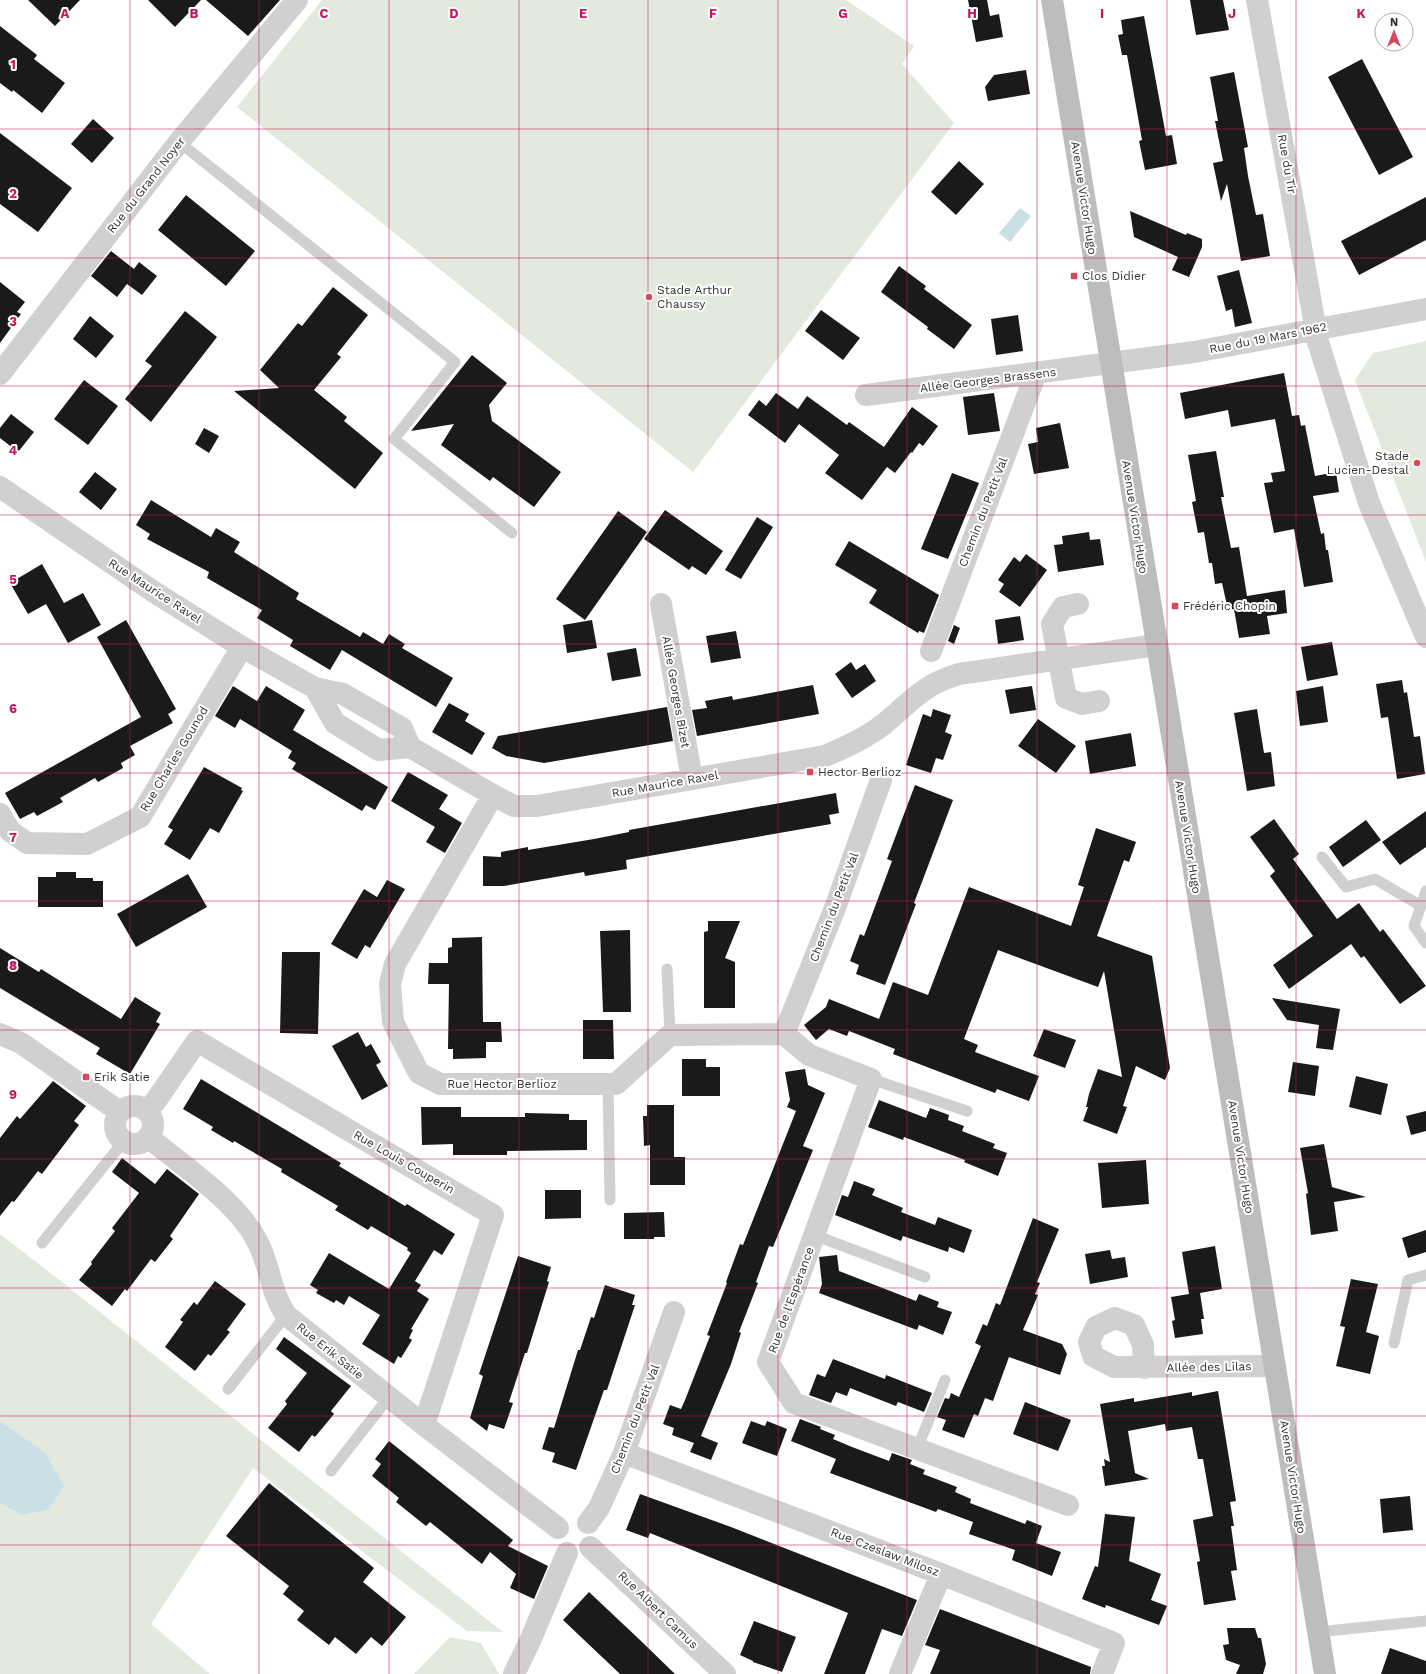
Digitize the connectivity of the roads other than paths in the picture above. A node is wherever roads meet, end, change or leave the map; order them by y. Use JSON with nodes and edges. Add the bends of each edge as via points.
{"nodes":[{"id":1,"x":297,"y":0,"type":"edge"},
{"id":2,"x":1052,"y":0,"type":"edge"},
{"id":3,"x":1257,"y":0,"type":"edge"},
{"id":4,"x":180,"y":142,"type":"junction"},
{"id":5,"x":1426,"y":309,"type":"edge"},
{"id":6,"x":1314,"y":329,"type":"junction"},
{"id":7,"x":1110,"y":364,"type":"junction"},
{"id":8,"x":1036,"y":373,"type":"junction"},
{"id":9,"x":0,"y":374,"type":"edge"},
{"id":10,"x":866,"y":395,"type":"dead end"},
{"id":11,"x":0,"y":487,"type":"edge"},
{"id":12,"x":512,"y":533,"type":"dead end"},
{"id":13,"x":661,"y":604,"type":"dead end"},
{"id":14,"x":1078,"y":604,"type":"dead end"},
{"id":15,"x":1426,"y":637,"type":"edge"},
{"id":16,"x":1156,"y":645,"type":"junction"},
{"id":17,"x":242,"y":647,"type":"junction"},
{"id":18,"x":931,"y":651,"type":"dead end"},
{"id":19,"x":1058,"y":659,"type":"junction"},
{"id":20,"x":315,"y":688,"type":"junction"},
{"id":21,"x":1099,"y":701,"type":"dead end"},
{"id":22,"x":410,"y":747,"type":"junction"},
{"id":23,"x":692,"y":779,"type":"junction"},
{"id":24,"x":881,"y":780,"type":"dead end"},
{"id":25,"x":493,"y":796,"type":"junction"},
{"id":26,"x":0,"y":814,"type":"edge"},
{"id":27,"x":1322,"y":857,"type":"dead end"},
{"id":28,"x":1426,"y":891,"type":"edge"},
{"id":29,"x":1420,"y":906,"type":"junction"},
{"id":30,"x":1426,"y":943,"type":"edge"},
{"id":31,"x":667,"y":969,"type":"dead end"},
{"id":32,"x":0,"y":1034,"type":"edge"},
{"id":33,"x":784,"y":1034,"type":"junction"},
{"id":34,"x":670,"y":1035,"type":"junction"},
{"id":35,"x":871,"y":1079,"type":"junction"},
{"id":36,"x":608,"y":1084,"type":"junction"},
{"id":37,"x":147,"y":1110,"type":"junction"},
{"id":38,"x":967,"y":1111,"type":"dead end"},
{"id":39,"x":120,"y":1112,"type":"junction"},
{"id":40,"x":148,"y":1137,"type":"junction"},
{"id":41,"x":121,"y":1139,"type":"junction"},
{"id":42,"x":610,"y":1200,"type":"dead end"},
{"id":43,"x":814,"y":1235,"type":"junction"},
{"id":44,"x":42,"y":1243,"type":"dead end"},
{"id":45,"x":1426,"y":1275,"type":"edge"},
{"id":46,"x":925,"y":1277,"type":"dead end"},
{"id":47,"x":674,"y":1312,"type":"dead end"},
{"id":48,"x":286,"y":1315,"type":"junction"},
{"id":49,"x":1394,"y":1343,"type":"dead end"},
{"id":50,"x":1275,"y":1366,"type":"junction"},
{"id":51,"x":1144,"y":1368,"type":"dead end"},
{"id":52,"x":945,"y":1380,"type":"dead end"},
{"id":53,"x":228,"y":1388,"type":"dead end"},
{"id":54,"x":389,"y":1398,"type":"junction"},
{"id":55,"x":424,"y":1426,"type":"junction"},
{"id":56,"x":917,"y":1449,"type":"junction"},
{"id":57,"x":624,"y":1453,"type":"junction"},
{"id":58,"x":331,"y":1471,"type":"dead end"},
{"id":59,"x":1068,"y":1505,"type":"dead end"},
{"id":60,"x":588,"y":1522,"type":"junction"},
{"id":61,"x":558,"y":1528,"type":"junction"},
{"id":62,"x":590,"y":1547,"type":"junction"},
{"id":63,"x":567,"y":1553,"type":"junction"},
{"id":64,"x":941,"y":1574,"type":"junction"},
{"id":65,"x":1426,"y":1621,"type":"edge"},
{"id":66,"x":1318,"y":1632,"type":"junction"},
{"id":67,"x":514,"y":1674,"type":"edge"},
{"id":68,"x":725,"y":1674,"type":"edge"},
{"id":69,"x":900,"y":1674,"type":"edge"},
{"id":70,"x":1102,"y":1674,"type":"edge"},
{"id":71,"x":1325,"y":1674,"type":"edge"}],
"edges":[{"from":1,"to":4,"type":"street","name":"Rue du Grand Noyer"},
{"from":2,"to":7,"type":"main road","name":"Avenue Victor Hugo"},
{"from":3,"to":6,"type":"street","name":"Rue du Tir"},
{"from":4,"to":9,"type":"street","name":"Rue du Grand Noyer"},
{"from":4,"to":12,"type":"lane","via":[[455,362],[394,439]]},
{"from":5,"to":6,"type":"street","name":"Rue du 19 Mars 1962"},
{"from":6,"to":7,"type":"street","name":"Rue du 19 Mars 1962","via":[[1194,352]]},
{"from":6,"to":15,"type":"street","name":"Rue du Tir","via":[[1369,503]]},
{"from":7,"to":8,"type":"street","name":"Allée Georges Brassens"},
{"from":7,"to":16,"type":"main road","name":"Avenue Victor Hugo"},
{"from":8,"to":10,"type":"street","name":"Allée Georges Brassens"},
{"from":8,"to":18,"type":"street","name":"Chemin du Petit Val"},
{"from":11,"to":17,"type":"street","name":"Rue Maurice Ravel","via":[[154,592]]},
{"from":13,"to":23,"type":"street","name":"Allée Georges Bizet"},
{"from":14,"to":19,"type":"street","via":[[1063,607],[1052,624]]},
{"from":16,"to":19,"type":"street","name":"Rue Maurice Ravel"},
{"from":16,"to":50,"type":"main road","name":"Avenue Victor Hugo"},
{"from":17,"to":20,"type":"street","name":"Rue Maurice Ravel"},
{"from":17,"to":26,"type":"street","name":"Rue Charles Gounod","via":[[140,817],[87,844],[26,843],[10,831]]},
{"from":19,"to":21,"type":"street","via":[[1066,698],[1082,704]]},
{"from":19,"to":23,"type":"street","name":"Rue Maurice Ravel","via":[[941,679],[916,695],[884,724],[858,742],[825,756]]},
{"from":20,"to":22,"type":"street","name":"Rue Maurice Ravel","via":[[343,694],[402,728]]},
{"from":20,"to":22,"type":"street","via":[[335,724],[379,750]]},
{"from":22,"to":25,"type":"street","name":"Rue Maurice Ravel"},
{"from":23,"to":25,"type":"street","name":"Rue Maurice Ravel","via":[[537,806],[514,806]]},
{"from":24,"to":33,"type":"street","name":"Chemin du Petit Val","via":[[835,908]]},
{"from":25,"to":36,"type":"street","name":"Rue Hector Berlioz","via":[[395,964],[390,984],[393,1022],[420,1073],[440,1084]]},
{"from":27,"to":29,"type":"lane","via":[[1346,887],[1375,880]]},
{"from":28,"to":29,"type":"lane"},
{"from":29,"to":30,"type":"lane","via":[[1414,926]]},
{"from":31,"to":34,"type":"lane"},
{"from":32,"to":39,"type":"street","via":[[21,1043]]},
{"from":33,"to":34,"type":"street"},
{"from":33,"to":35,"type":"street","via":[[809,1055]]},
{"from":34,"to":36,"type":"street","name":"Rue Hector Berlioz","via":[[616,1084]]},
{"from":35,"to":38,"type":"lane"},
{"from":35,"to":43,"type":"street","name":"Rue de l'Espérance"},
{"from":36,"to":42,"type":"lane"},
{"from":37,"to":39,"type":"street","via":[[130,1106]]},
{"from":37,"to":40,"type":"street","via":[[153,1126]]},
{"from":37,"to":55,"type":"street","name":"Rue Louis Couperin","via":[[197,1041],[493,1215]]},
{"from":39,"to":41,"type":"street","via":[[116,1129]]},
{"from":40,"to":41,"type":"street","via":[[132,1144]]},
{"from":40,"to":48,"type":"street","name":"Rue Erik Satie","via":[[230,1204],[244,1219],[257,1240],[278,1303]]},
{"from":41,"to":44,"type":"lane","via":[[119,1147]]},
{"from":43,"to":46,"type":"lane"},
{"from":43,"to":56,"type":"street","name":"Rue de l'Espérance","via":[[768,1362],[794,1403]]},
{"from":45,"to":49,"type":"lane","via":[[1408,1280]]},
{"from":47,"to":57,"type":"street","name":"Chemin du Petit Val"},
{"from":48,"to":53,"type":"lane"},
{"from":48,"to":54,"type":"street","name":"Rue Erik Satie"},
{"from":50,"to":51,"type":"street","name":"Allée des Lilas"},
{"from":50,"to":66,"type":"main road","name":"Avenue Victor Hugo"},
{"from":52,"to":56,"type":"lane"},
{"from":54,"to":55,"type":"street","name":"Rue Erik Satie"},
{"from":54,"to":58,"type":"lane"},
{"from":55,"to":61,"type":"street","name":"Rue Erik Satie"},
{"from":56,"to":59,"type":"street","name":"Rue de l'Espérance"},
{"from":57,"to":60,"type":"street","name":"Chemin du Petit Val","via":[[599,1508]]},
{"from":57,"to":64,"type":"street","name":"Rue Czeslaw Milosz"},
{"from":60,"to":61,"type":"street","via":[[570,1518]]},
{"from":60,"to":62,"type":"street","via":[[594,1537]]},
{"from":61,"to":63,"type":"street","via":[[558,1544]]},
{"from":62,"to":63,"type":"street","via":[[580,1554]]},
{"from":62,"to":68,"type":"street","name":"Rue Albert Camus"},
{"from":63,"to":67,"type":"street"},
{"from":64,"to":69,"type":"street"},
{"from":64,"to":70,"type":"street","name":"Rue Czeslaw Milosz","via":[[1114,1643]]},
{"from":65,"to":66,"type":"lane"},
{"from":66,"to":71,"type":"main road","name":"Avenue Victor Hugo"}]}
